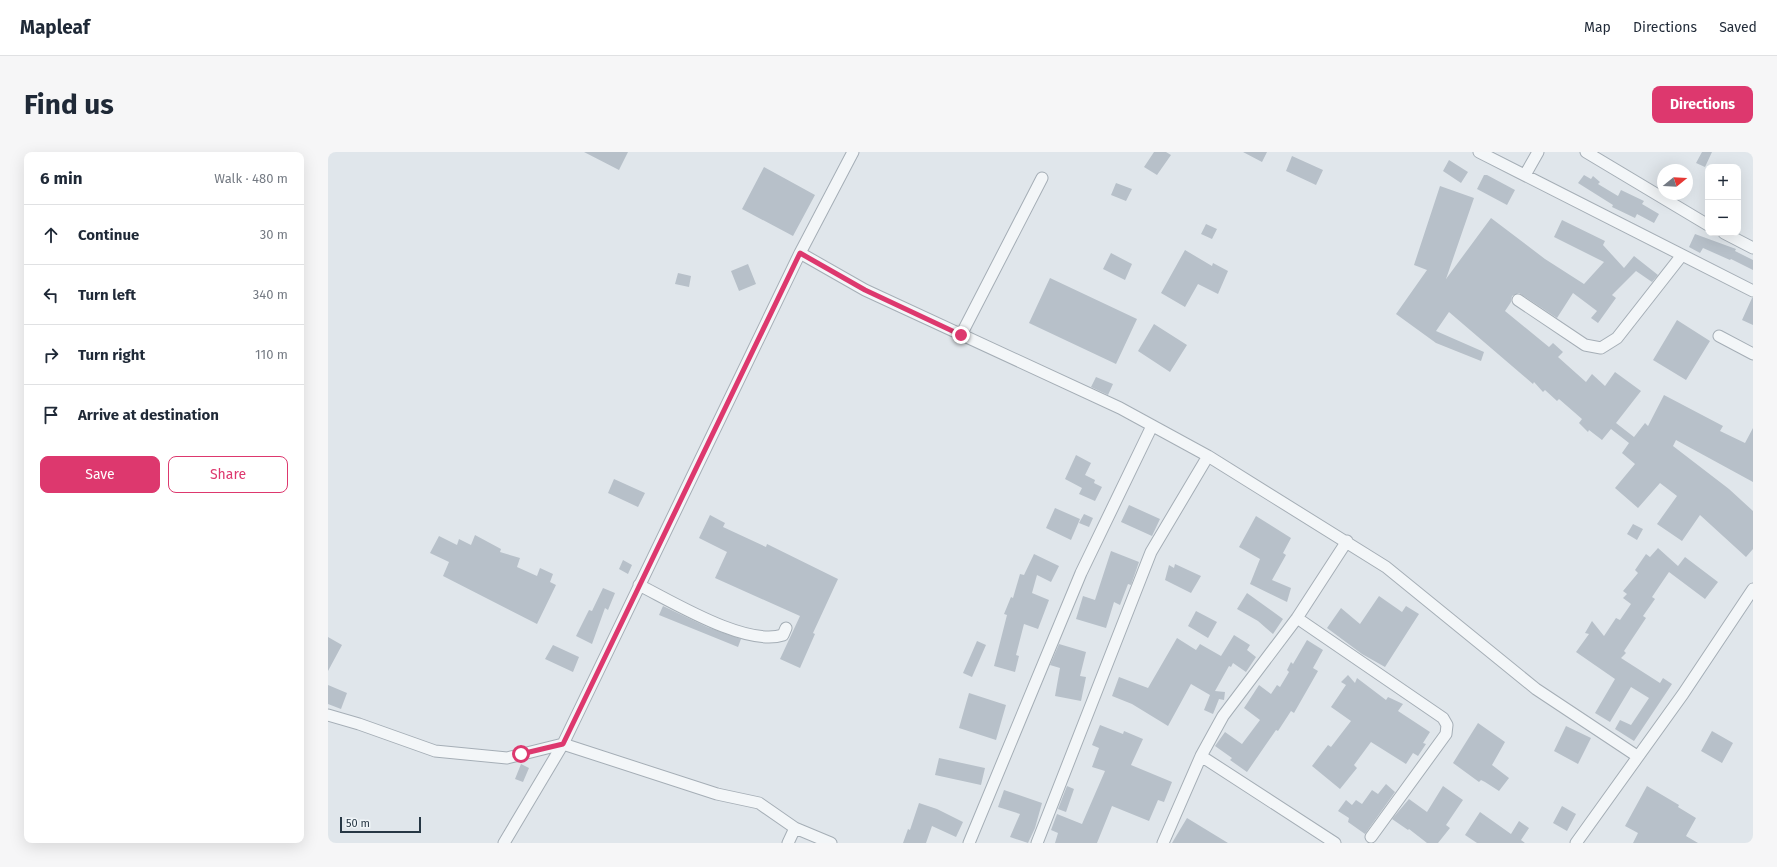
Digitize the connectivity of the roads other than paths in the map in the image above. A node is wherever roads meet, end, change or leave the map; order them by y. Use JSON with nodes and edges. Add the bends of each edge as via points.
{"nodes":[{"id":1,"x":853,"y":152,"type":"edge"},
{"id":2,"x":1478,"y":152,"type":"edge"},
{"id":3,"x":1538,"y":152,"type":"edge"},
{"id":4,"x":1586,"y":152,"type":"edge"},
{"id":5,"x":1525,"y":175,"type":"junction"},
{"id":6,"x":1042,"y":178,"type":"dead end"},
{"id":7,"x":1705,"y":223,"type":"edge"},
{"id":8,"x":1730,"y":236,"type":"edge"},
{"id":9,"x":1753,"y":248,"type":"edge"},
{"id":10,"x":800,"y":253,"type":"junction"},
{"id":11,"x":1682,"y":255,"type":"junction"},
{"id":12,"x":1753,"y":291,"type":"edge"},
{"id":13,"x":1518,"y":300,"type":"dead end"},
{"id":14,"x":961,"y":335,"type":"junction"},
{"id":15,"x":1719,"y":336,"type":"dead end"},
{"id":16,"x":1753,"y":354,"type":"edge"},
{"id":17,"x":1152,"y":426,"type":"junction"},
{"id":18,"x":1208,"y":456,"type":"junction"},
{"id":19,"x":1347,"y":541,"type":"junction"},
{"id":20,"x":639,"y":585,"type":"junction"},
{"id":21,"x":1753,"y":589,"type":"edge"},
{"id":22,"x":1297,"y":618,"type":"junction"},
{"id":23,"x":786,"y":628,"type":"dead end"},
{"id":24,"x":328,"y":716,"type":"edge"},
{"id":25,"x":563,"y":744,"type":"junction"},
{"id":26,"x":1201,"y":756,"type":"junction"},
{"id":27,"x":1637,"y":756,"type":"junction"},
{"id":28,"x":794,"y":828,"type":"junction"},
{"id":29,"x":1372,"y":841,"type":"edge"},
{"id":30,"x":504,"y":843,"type":"edge"},
{"id":31,"x":788,"y":843,"type":"edge"},
{"id":32,"x":831,"y":843,"type":"edge"},
{"id":33,"x":969,"y":843,"type":"edge"},
{"id":34,"x":1036,"y":843,"type":"edge"},
{"id":35,"x":1163,"y":843,"type":"edge"},
{"id":36,"x":1336,"y":843,"type":"edge"},
{"id":37,"x":1576,"y":843,"type":"edge"}],
"edges":[{"from":1,"to":10,"type":"street"},
{"from":2,"to":5,"type":"street"},
{"from":3,"to":5,"type":"street"},
{"from":4,"to":7,"type":"street"},
{"from":5,"to":11,"type":"street"},
{"from":6,"to":14,"type":"street"},
{"from":8,"to":9,"type":"street"},
{"from":10,"to":14,"type":"street","via":[[865,290]]},
{"from":10,"to":20,"type":"street"},
{"from":11,"to":12,"type":"street"},
{"from":11,"to":13,"type":"street","via":[[1617,338],[1600,348],[1585,345]]},
{"from":14,"to":17,"type":"street","via":[[1120,408]]},
{"from":15,"to":16,"type":"street"},
{"from":17,"to":18,"type":"street"},
{"from":17,"to":33,"type":"street","via":[[1081,573]]},
{"from":18,"to":19,"type":"street"},
{"from":18,"to":34,"type":"street","via":[[1151,552]]},
{"from":19,"to":22,"type":"street"},
{"from":19,"to":27,"type":"street","via":[[1392,572],[1536,688]]},
{"from":20,"to":23,"type":"street","via":[[708,620],[748,635],[774,638],[783,635]]},
{"from":20,"to":25,"type":"street"},
{"from":21,"to":27,"type":"street","via":[[1683,694]]},
{"from":22,"to":26,"type":"street","via":[[1224,716]]},
{"from":22,"to":29,"type":"street","via":[[1411,695],[1443,718],[1447,725],[1446,734]]},
{"from":24,"to":25,"type":"street","via":[[359,724],[435,751],[506,758]]},
{"from":25,"to":28,"type":"street","via":[[717,794],[759,803]]},
{"from":25,"to":30,"type":"street"},
{"from":26,"to":35,"type":"street"},
{"from":26,"to":36,"type":"street"},
{"from":27,"to":37,"type":"street"},
{"from":28,"to":31,"type":"street"},
{"from":28,"to":32,"type":"street"}]}
